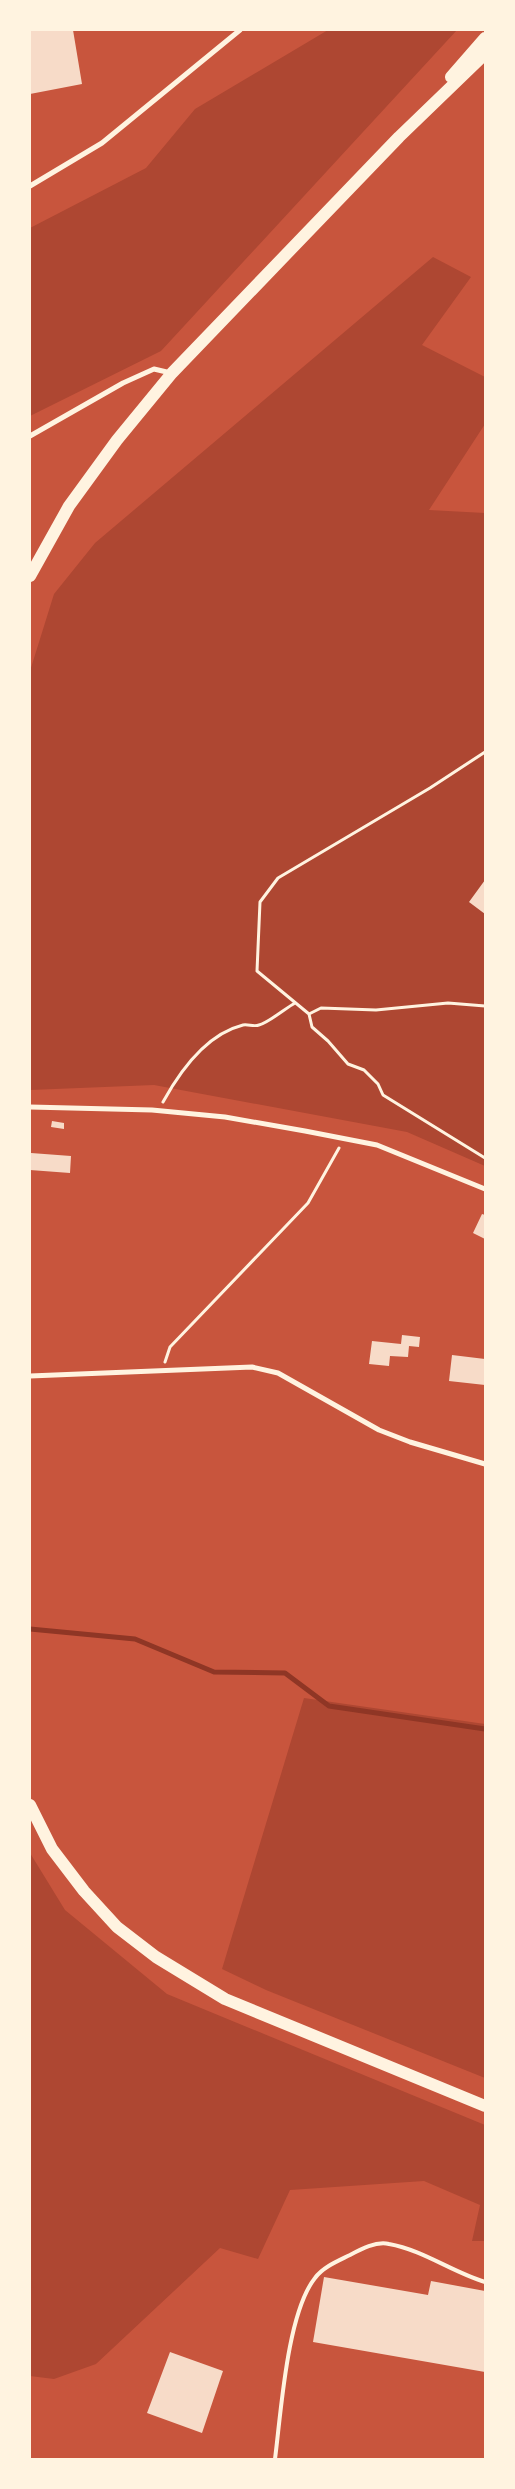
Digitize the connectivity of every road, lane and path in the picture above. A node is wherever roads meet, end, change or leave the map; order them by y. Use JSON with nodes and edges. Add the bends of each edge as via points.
{"nodes":[{"id":1,"x":240,"y":30,"type":"edge"},
{"id":2,"x":485,"y":38,"type":"edge"},
{"id":3,"x":485,"y":54,"type":"edge"},
{"id":4,"x":399,"y":137,"type":"junction"},
{"id":5,"x":30,"y":186,"type":"edge"},
{"id":6,"x":172,"y":373,"type":"junction"},
{"id":7,"x":30,"y":436,"type":"edge"},
{"id":8,"x":30,"y":576,"type":"edge"},
{"id":9,"x":485,"y":752,"type":"edge"},
{"id":10,"x":295,"y":1003,"type":"junction"},
{"id":11,"x":485,"y":1006,"type":"edge"},
{"id":12,"x":309,"y":1014,"type":"junction"},
{"id":13,"x":30,"y":1108,"type":"edge"},
{"id":14,"x":158,"y":1111,"type":"junction"},
{"id":15,"x":345,"y":1138,"type":"junction"},
{"id":16,"x":485,"y":1158,"type":"edge"},
{"id":17,"x":485,"y":1189,"type":"edge"},
{"id":18,"x":162,"y":1370,"type":"junction"},
{"id":19,"x":30,"y":1376,"type":"edge"},
{"id":20,"x":485,"y":1464,"type":"edge"},
{"id":21,"x":30,"y":1805,"type":"edge"},
{"id":22,"x":485,"y":2106,"type":"edge"},
{"id":23,"x":485,"y":2282,"type":"edge"},
{"id":24,"x":275,"y":2459,"type":"edge"}],
"edges":[{"from":1,"to":5,"type":"street","via":[[102,143]]},
{"from":2,"to":4,"type":"main road"},
{"from":3,"to":4,"type":"main road"},
{"from":4,"to":6,"type":"main road"},
{"from":6,"to":7,"type":"street","via":[[154,369]]},
{"from":6,"to":8,"type":"main road","via":[[69,506]]},
{"from":9,"to":10,"type":"path","via":[[278,878],[260,902],[257,971]]},
{"from":10,"to":12,"type":"path"},
{"from":10,"to":14,"type":"path","via":[[259,1025],[244,1025],[218,1037],[192,1059]]},
{"from":11,"to":12,"type":"path","via":[[448,1003],[376,1010],[321,1008]]},
{"from":12,"to":16,"type":"path","via":[[312,1027],[348,1064],[364,1070],[378,1084],[383,1095]]},
{"from":13,"to":14,"type":"street"},
{"from":14,"to":15,"type":"street","via":[[224,1118]]},
{"from":15,"to":17,"type":"street","via":[[377,1145]]},
{"from":15,"to":18,"type":"path","via":[[308,1203],[170,1346]]},
{"from":18,"to":19,"type":"street"},
{"from":18,"to":20,"type":"street","via":[[252,1367],[278,1373],[379,1430]]},
{"from":21,"to":22,"type":"main road","via":[[52,1849],[84,1891],[117,1927],[156,1957],[225,1999]]},
{"from":23,"to":24,"type":"lane","via":[[388,2243],[359,2250],[331,2264],[315,2277],[301,2303],[286,2371]]}]}
